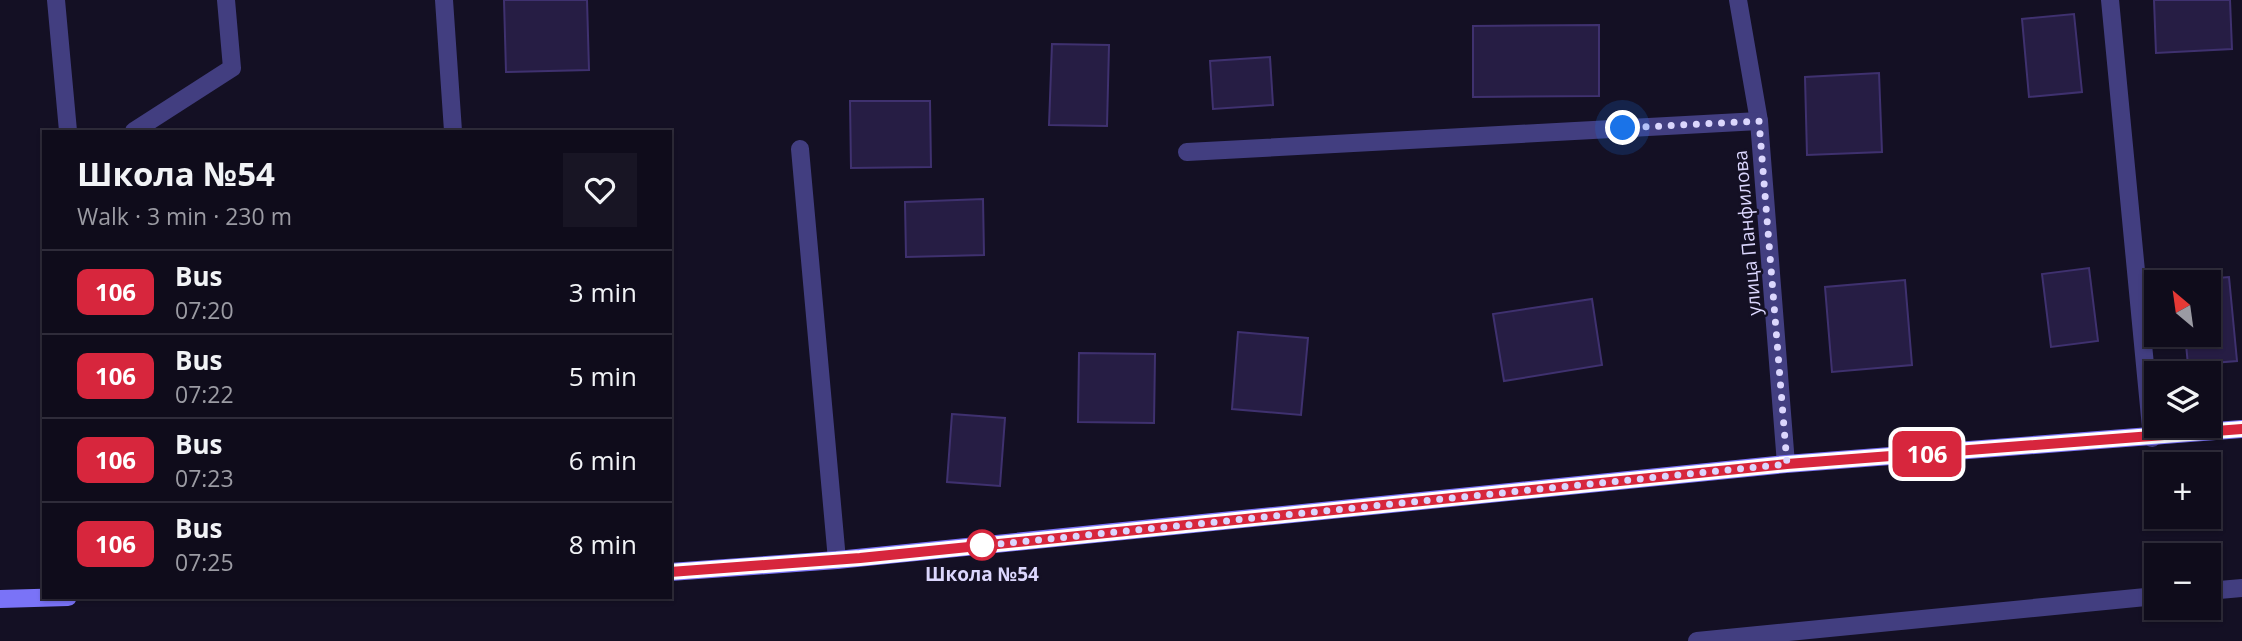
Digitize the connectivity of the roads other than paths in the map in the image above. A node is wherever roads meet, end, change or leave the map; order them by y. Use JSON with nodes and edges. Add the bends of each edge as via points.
{"nodes":[{"id":1,"x":55,"y":0,"type":"edge"},
{"id":2,"x":226,"y":0,"type":"edge"},
{"id":3,"x":444,"y":0,"type":"edge"},
{"id":4,"x":1738,"y":0,"type":"edge"},
{"id":5,"x":2110,"y":0,"type":"edge"},
{"id":6,"x":1759,"y":121,"type":"junction"},
{"id":7,"x":68,"y":130,"type":"edge"},
{"id":8,"x":136,"y":130,"type":"edge"},
{"id":9,"x":453,"y":130,"type":"edge"},
{"id":10,"x":800,"y":149,"type":"dead end"},
{"id":11,"x":1187,"y":152,"type":"dead end"},
{"id":12,"x":2145,"y":361,"type":"edge"},
{"id":13,"x":2242,"y":429,"type":"edge"},
{"id":14,"x":2221,"y":431,"type":"edge"},
{"id":15,"x":2152,"y":438,"type":"edge"},
{"id":16,"x":1787,"y":464,"type":"junction"},
{"id":17,"x":837,"y":560,"type":"junction"},
{"id":18,"x":672,"y":572,"type":"edge"},
{"id":19,"x":2242,"y":588,"type":"edge"},
{"id":20,"x":2221,"y":590,"type":"edge"},
{"id":21,"x":2144,"y":597,"type":"edge"},
{"id":22,"x":42,"y":598,"type":"edge"},
{"id":23,"x":0,"y":599,"type":"edge"},
{"id":24,"x":1697,"y":641,"type":"edge"}],
"edges":[{"from":1,"to":7,"type":"street"},
{"from":2,"to":8,"type":"street","via":[[232,68]]},
{"from":3,"to":9,"type":"street"},
{"from":4,"to":6,"type":"street","name":"улица Панфилова"},
{"from":5,"to":12,"type":"street"},
{"from":6,"to":11,"type":"street"},
{"from":6,"to":16,"type":"street","name":"улица Панфилова"},
{"from":10,"to":17,"type":"street"},
{"from":13,"to":14,"type":"main road"},
{"from":15,"to":16,"type":"main road"},
{"from":16,"to":17,"type":"main road"},
{"from":17,"to":18,"type":"main road"},
{"from":19,"to":20,"type":"street"},
{"from":21,"to":24,"type":"street"},
{"from":22,"to":23,"type":"main road"}]}
